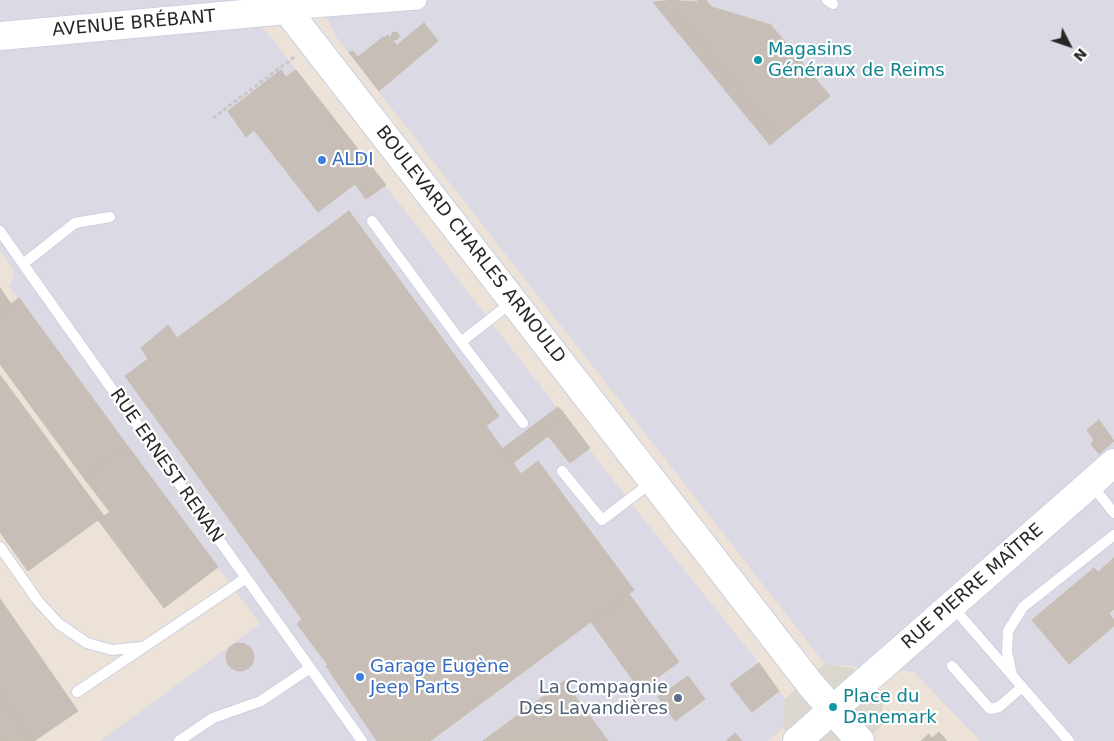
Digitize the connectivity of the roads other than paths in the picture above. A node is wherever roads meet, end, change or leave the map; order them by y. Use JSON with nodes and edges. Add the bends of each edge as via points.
{"nodes":[{"id":1,"x":417,"y":0,"type":"edge"},
{"id":2,"x":287,"y":10,"type":"junction"},
{"id":3,"x":3,"y":39,"type":"edge"},
{"id":4,"x":110,"y":217,"type":"dead end"},
{"id":5,"x":372,"y":222,"type":"dead end"},
{"id":6,"x":0,"y":232,"type":"edge"},
{"id":7,"x":23,"y":264,"type":"junction"},
{"id":8,"x":513,"y":301,"type":"junction"},
{"id":9,"x":461,"y":342,"type":"junction"},
{"id":10,"x":522,"y":423,"type":"dead end"},
{"id":11,"x":1114,"y":463,"type":"edge"},
{"id":12,"x":562,"y":471,"type":"dead end"},
{"id":13,"x":653,"y":481,"type":"junction"},
{"id":14,"x":1090,"y":484,"type":"junction"},
{"id":15,"x":1114,"y":513,"type":"edge"},
{"id":16,"x":1114,"y":535,"type":"edge"},
{"id":17,"x":0,"y":547,"type":"edge"},
{"id":18,"x":246,"y":578,"type":"junction"},
{"id":19,"x":952,"y":606,"type":"junction"},
{"id":20,"x":143,"y":647,"type":"junction"},
{"id":21,"x":952,"y":666,"type":"dead end"},
{"id":22,"x":310,"y":668,"type":"junction"},
{"id":23,"x":1012,"y":675,"type":"junction"},
{"id":24,"x":1022,"y":687,"type":"junction"},
{"id":25,"x":77,"y":692,"type":"dead end"},
{"id":26,"x":833,"y":710,"type":"junction"},
{"id":27,"x":179,"y":741,"type":"edge"},
{"id":28,"x":362,"y":741,"type":"edge"},
{"id":29,"x":797,"y":741,"type":"edge"},
{"id":30,"x":860,"y":741,"type":"edge"},
{"id":31,"x":1069,"y":741,"type":"edge"}],
"edges":[{"from":1,"to":2,"type":"street","name":"AVENUE BRÉBANT"},
{"from":2,"to":3,"type":"main road","name":"AVENUE BRÉBANT"},
{"from":2,"to":8,"type":"main road","name":"BOULEVARD CHARLES ARNOULD"},
{"from":4,"to":7,"type":"lane","via":[[75,222]]},
{"from":5,"to":9,"type":"lane"},
{"from":6,"to":7,"type":"lane","name":"RUE ERNEST RENAN"},
{"from":7,"to":18,"type":"lane","name":"RUE ERNEST RENAN"},
{"from":8,"to":9,"type":"lane"},
{"from":8,"to":13,"type":"main road","name":"BOULEVARD CHARLES ARNOULD"},
{"from":9,"to":10,"type":"lane"},
{"from":11,"to":14,"type":"main road","name":"RUE PIERRE MAÎTRE"},
{"from":12,"to":13,"type":"lane","via":[[602,520]]},
{"from":13,"to":26,"type":"main road","name":"BOULEVARD CHARLES ARNOULD"},
{"from":14,"to":15,"type":"lane"},
{"from":14,"to":19,"type":"main road","name":"RUE PIERRE MAÎTRE"},
{"from":16,"to":23,"type":"lane","via":[[1023,607],[1008,631],[1006,652]]},
{"from":17,"to":20,"type":"lane","via":[[38,601],[59,624],[87,643],[112,650]]},
{"from":18,"to":20,"type":"lane"},
{"from":18,"to":22,"type":"lane","name":"RUE ERNEST RENAN"},
{"from":19,"to":23,"type":"lane"},
{"from":19,"to":26,"type":"main road","name":"RUE PIERRE MAÎTRE"},
{"from":20,"to":25,"type":"lane"},
{"from":21,"to":24,"type":"lane","via":[[990,709],[999,707]]},
{"from":22,"to":27,"type":"lane","via":[[261,701],[213,718]]},
{"from":22,"to":28,"type":"lane","name":"RUE ERNEST RENAN"},
{"from":23,"to":24,"type":"lane"},
{"from":24,"to":31,"type":"lane"},
{"from":26,"to":29,"type":"main road"},
{"from":26,"to":30,"type":"main road","name":"BOULEVARD CHARLES ARNOULD"}]}
